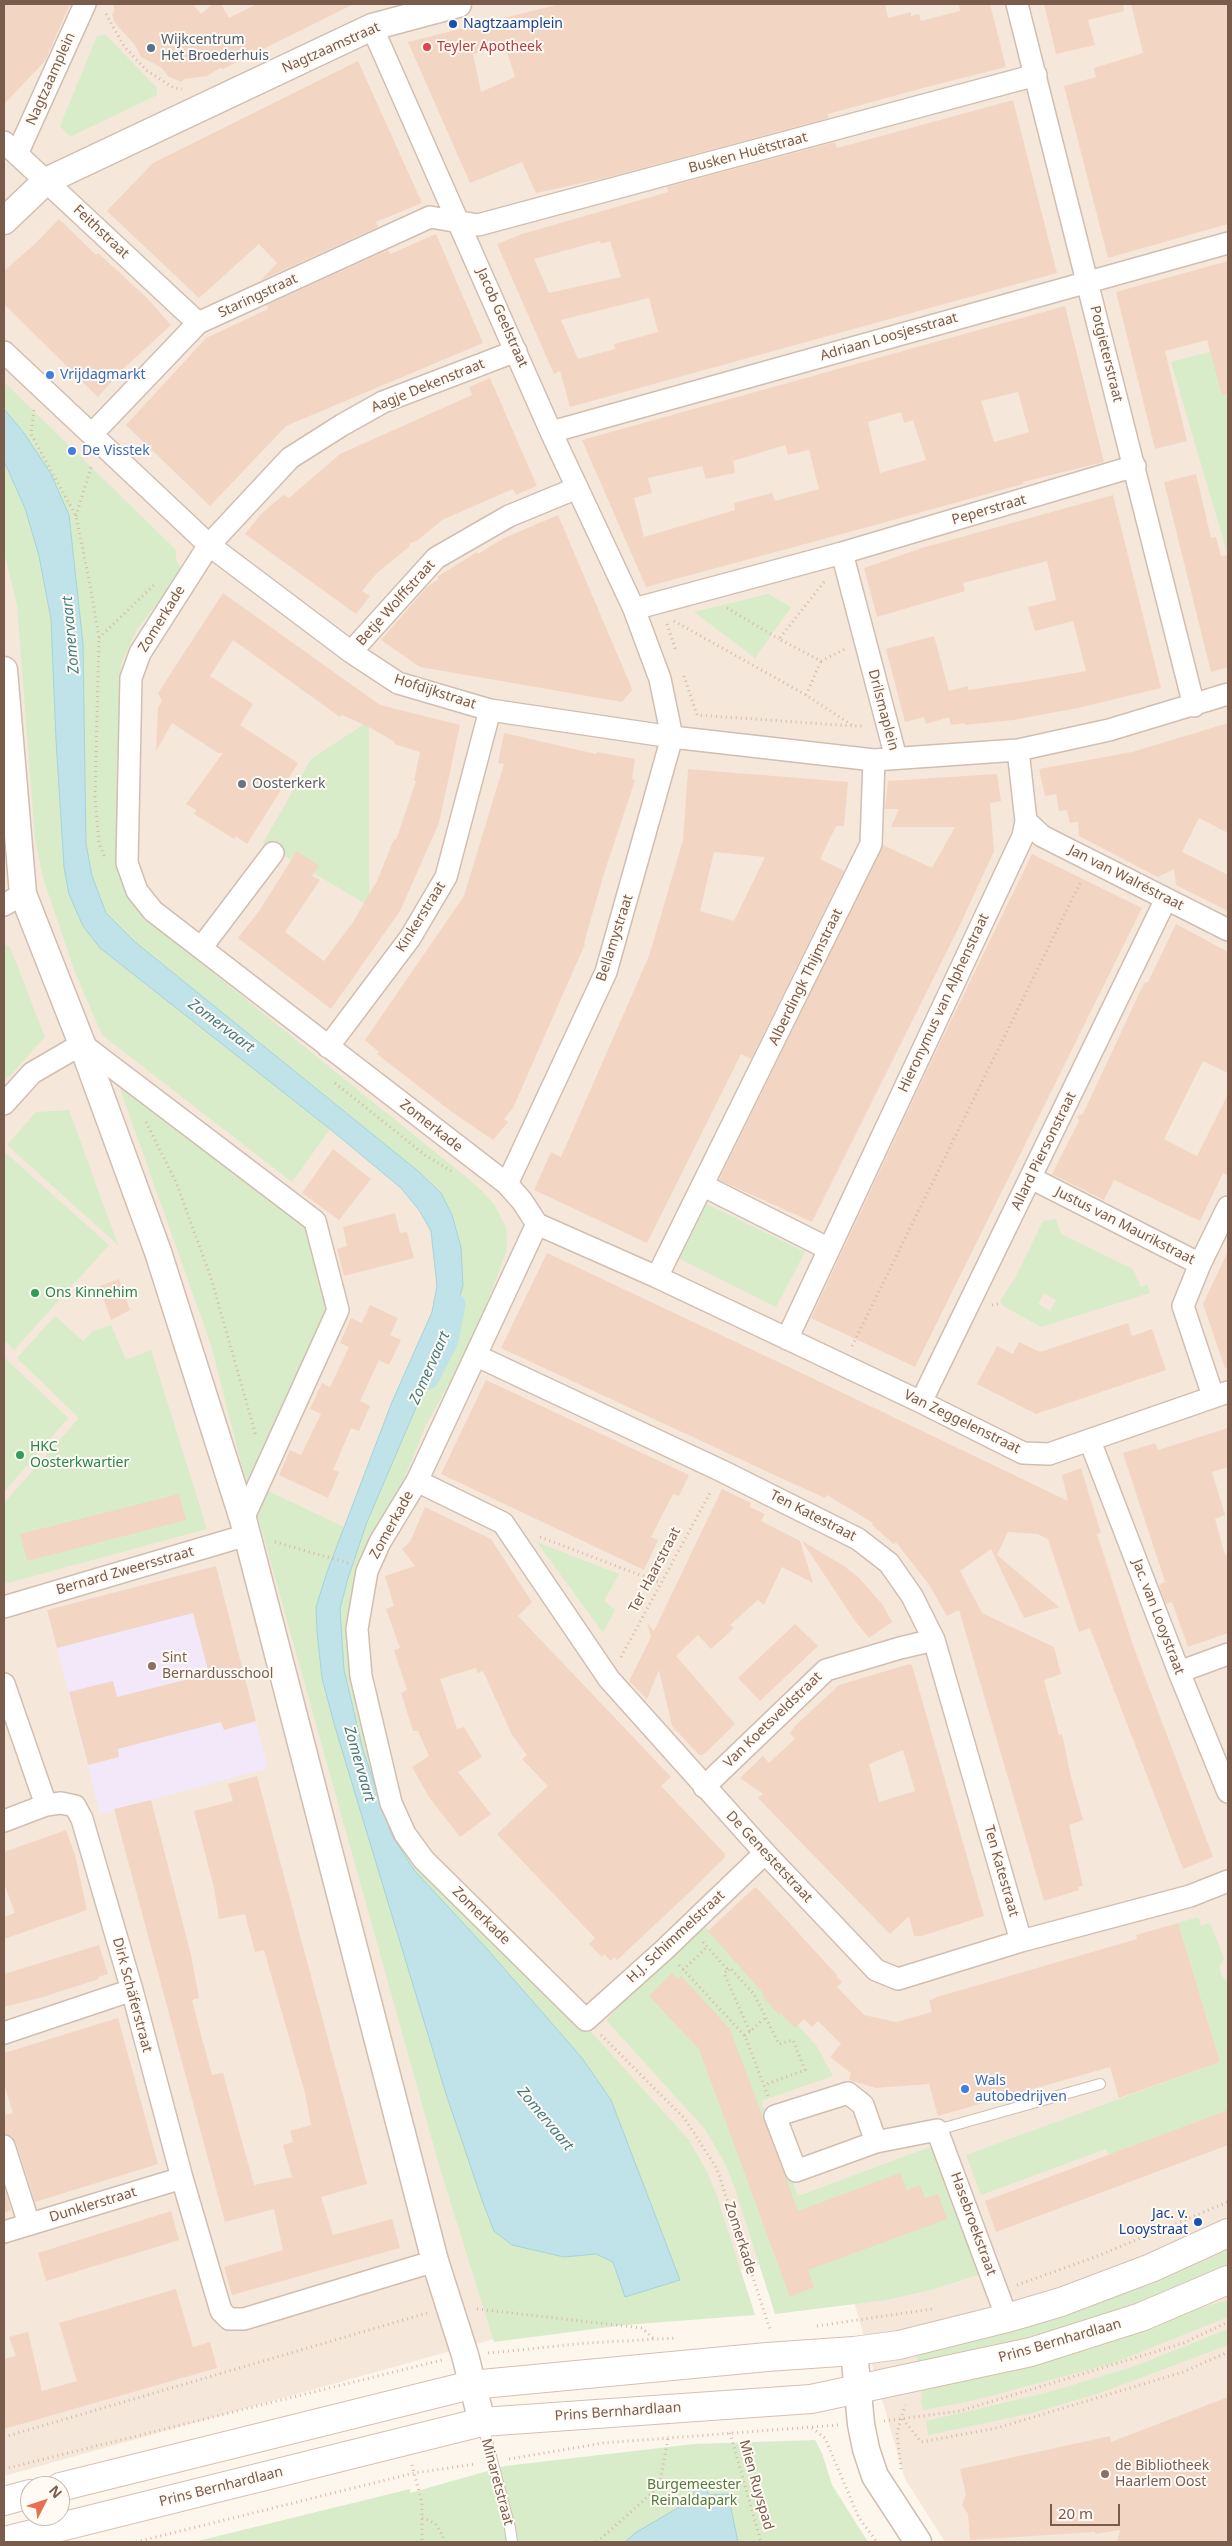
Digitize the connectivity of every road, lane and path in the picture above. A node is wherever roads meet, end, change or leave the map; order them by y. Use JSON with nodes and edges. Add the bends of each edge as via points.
{"nodes":[{"id":1,"x":458,"y":4,"type":"edge"},
{"id":2,"x":1017,"y":4,"type":"edge"},
{"id":3,"x":95,"y":7,"type":"edge"},
{"id":4,"x":408,"y":10,"type":"edge"},
{"id":5,"x":372,"y":27,"type":"junction"},
{"id":6,"x":1036,"y":76,"type":"junction"},
{"id":7,"x":227,"y":95,"type":"junction"},
{"id":8,"x":10,"y":148,"type":"edge"},
{"id":9,"x":46,"y":181,"type":"junction"},
{"id":10,"x":4,"y":221,"type":"edge"},
{"id":11,"x":460,"y":222,"type":"junction"},
{"id":12,"x":1228,"y":243,"type":"edge"},
{"id":13,"x":1088,"y":282,"type":"junction"},
{"id":14,"x":198,"y":323,"type":"junction"},
{"id":15,"x":516,"y":351,"type":"junction"},
{"id":16,"x":4,"y":352,"type":"edge"},
{"id":17,"x":35,"y":403,"type":"dead end"},
{"id":18,"x":551,"y":432,"type":"junction"},
{"id":19,"x":95,"y":437,"type":"junction"},
{"id":20,"x":1135,"y":466,"type":"junction"},
{"id":21,"x":577,"y":488,"type":"junction"},
{"id":22,"x":76,"y":516,"type":"junction"},
{"id":23,"x":209,"y":545,"type":"junction"},
{"id":24,"x":842,"y":553,"type":"junction"},
{"id":25,"x":827,"y":578,"type":"junction"},
{"id":26,"x":160,"y":580,"type":"dead end"},
{"id":27,"x":818,"y":580,"type":"dead end"},
{"id":28,"x":830,"y":586,"type":"dead end"},
{"id":29,"x":722,"y":605,"type":"dead end"},
{"id":30,"x":634,"y":609,"type":"junction"},
{"id":31,"x":672,"y":620,"type":"dead end"},
{"id":32,"x":98,"y":638,"type":"junction"},
{"id":33,"x":779,"y":639,"type":"junction"},
{"id":34,"x":848,"y":648,"type":"dead end"},
{"id":35,"x":351,"y":652,"type":"junction"},
{"id":36,"x":679,"y":661,"type":"dead end"},
{"id":37,"x":821,"y":661,"type":"junction"},
{"id":38,"x":4,"y":670,"type":"edge"},
{"id":39,"x":682,"y":670,"type":"dead end"},
{"id":40,"x":1228,"y":694,"type":"edge"},
{"id":41,"x":806,"y":695,"type":"junction"},
{"id":42,"x":1194,"y":706,"type":"junction"},
{"id":43,"x":490,"y":710,"type":"junction"},
{"id":44,"x":853,"y":726,"type":"junction"},
{"id":45,"x":870,"y":727,"type":"dead end"},
{"id":46,"x":672,"y":737,"type":"junction"},
{"id":47,"x":1018,"y":750,"type":"junction"},
{"id":48,"x":896,"y":758,"type":"junction"},
{"id":49,"x":874,"y":760,"type":"junction"},
{"id":50,"x":1026,"y":821,"type":"junction"},
{"id":51,"x":273,"y":853,"type":"dead end"},
{"id":52,"x":105,"y":859,"type":"dead end"},
{"id":53,"x":1091,"y":861,"type":"junction"},
{"id":54,"x":1166,"y":899,"type":"junction"},
{"id":55,"x":14,"y":900,"type":"edge"},
{"id":56,"x":1228,"y":930,"type":"edge"},
{"id":57,"x":201,"y":948,"type":"junction"},
{"id":58,"x":82,"y":1044,"type":"junction"},
{"id":59,"x":328,"y":1047,"type":"junction"},
{"id":60,"x":333,"y":1081,"type":"dead end"},
{"id":61,"x":4,"y":1104,"type":"edge"},
{"id":62,"x":145,"y":1120,"type":"dead end"},
{"id":63,"x":454,"y":1172,"type":"dead end"},
{"id":64,"x":1031,"y":1178,"type":"junction"},
{"id":65,"x":507,"y":1184,"type":"junction"},
{"id":66,"x":704,"y":1186,"type":"junction"},
{"id":67,"x":1228,"y":1207,"type":"edge"},
{"id":68,"x":537,"y":1224,"type":"junction"},
{"id":69,"x":829,"y":1249,"type":"junction"},
{"id":70,"x":1200,"y":1264,"type":"junction"},
{"id":71,"x":657,"y":1277,"type":"junction"},
{"id":72,"x":787,"y":1339,"type":"junction"},
{"id":73,"x":477,"y":1356,"type":"junction"},
{"id":74,"x":842,"y":1365,"type":"junction"},
{"id":75,"x":1221,"y":1394,"type":"edge"},
{"id":76,"x":921,"y":1402,"type":"junction"},
{"id":77,"x":1090,"y":1441,"type":"junction"},
{"id":78,"x":265,"y":1467,"type":"junction"},
{"id":79,"x":722,"y":1470,"type":"junction"},
{"id":80,"x":417,"y":1481,"type":"junction"},
{"id":81,"x":503,"y":1523,"type":"junction"},
{"id":82,"x":247,"y":1534,"type":"junction"},
{"id":83,"x":349,"y":1564,"type":"dead end"},
{"id":84,"x":661,"y":1583,"type":"junction"},
{"id":85,"x":4,"y":1607,"type":"edge"},
{"id":86,"x":934,"y":1640,"type":"junction"},
{"id":87,"x":1228,"y":1654,"type":"edge"},
{"id":88,"x":1179,"y":1672,"type":"junction"},
{"id":89,"x":609,"y":1679,"type":"junction"},
{"id":90,"x":4,"y":1684,"type":"edge"},
{"id":91,"x":704,"y":1787,"type":"junction"},
{"id":92,"x":1228,"y":1792,"type":"edge"},
{"id":93,"x":46,"y":1805,"type":"junction"},
{"id":94,"x":4,"y":1821,"type":"edge"},
{"id":95,"x":765,"y":1853,"type":"junction"},
{"id":96,"x":1228,"y":1881,"type":"edge"},
{"id":97,"x":690,"y":1925,"type":"junction"},
{"id":98,"x":1021,"y":1941,"type":"junction"},
{"id":99,"x":707,"y":1947,"type":"junction"},
{"id":100,"x":664,"y":1950,"type":"junction"},
{"id":101,"x":683,"y":1970,"type":"junction"},
{"id":102,"x":728,"y":1970,"type":"junction"},
{"id":103,"x":132,"y":1990,"type":"junction"},
{"id":104,"x":766,"y":2017,"type":"junction"},
{"id":105,"x":586,"y":2020,"type":"junction"},
{"id":106,"x":750,"y":2032,"type":"junction"},
{"id":107,"x":4,"y":2033,"type":"edge"},
{"id":108,"x":745,"y":2036,"type":"junction"},
{"id":109,"x":1100,"y":2084,"type":"dead end"},
{"id":110,"x":764,"y":2085,"type":"junction"},
{"id":111,"x":775,"y":2116,"type":"junction"},
{"id":112,"x":938,"y":2130,"type":"junction"},
{"id":113,"x":876,"y":2142,"type":"junction"},
{"id":114,"x":4,"y":2146,"type":"edge"},
{"id":115,"x":182,"y":2178,"type":"junction"},
{"id":116,"x":1228,"y":2202,"type":"edge"},
{"id":117,"x":29,"y":2224,"type":"junction"},
{"id":118,"x":4,"y":2232,"type":"edge"},
{"id":119,"x":1228,"y":2233,"type":"edge"},
{"id":120,"x":435,"y":2261,"type":"junction"},
{"id":121,"x":1228,"y":2280,"type":"edge"},
{"id":122,"x":998,"y":2293,"type":"junction"},
{"id":123,"x":450,"y":2306,"type":"junction"},
{"id":124,"x":905,"y":2312,"type":"dead end"},
{"id":125,"x":1007,"y":2318,"type":"junction"},
{"id":126,"x":1228,"y":2322,"type":"edge"},
{"id":127,"x":811,"y":2327,"type":"dead end"},
{"id":128,"x":770,"y":2329,"type":"junction"},
{"id":129,"x":778,"y":2329,"type":"dead end"},
{"id":130,"x":760,"y":2330,"type":"dead end"},
{"id":131,"x":677,"y":2338,"type":"dead end"},
{"id":132,"x":654,"y":2339,"type":"junction"},
{"id":133,"x":854,"y":2351,"type":"junction"},
{"id":134,"x":1228,"y":2352,"type":"edge"},
{"id":135,"x":465,"y":2355,"type":"junction"},
{"id":136,"x":471,"y":2385,"type":"junction"},
{"id":137,"x":858,"y":2389,"type":"junction"},
{"id":138,"x":902,"y":2418,"type":"junction"},
{"id":139,"x":482,"y":2422,"type":"junction"},
{"id":140,"x":730,"y":2433,"type":"junction"},
{"id":141,"x":4,"y":2437,"type":"edge"},
{"id":142,"x":668,"y":2438,"type":"junction"},
{"id":143,"x":492,"y":2462,"type":"junction"},
{"id":144,"x":4,"y":2468,"type":"edge"},
{"id":145,"x":414,"y":2473,"type":"junction"},
{"id":146,"x":903,"y":2478,"type":"dead end"},
{"id":147,"x":70,"y":2485,"type":"edge"},
{"id":148,"x":20,"y":2497,"type":"edge"},
{"id":149,"x":4,"y":2501,"type":"edge"},
{"id":150,"x":422,"y":2518,"type":"junction"},
{"id":151,"x":4,"y":2541,"type":"edge"},
{"id":152,"x":136,"y":2542,"type":"edge"},
{"id":153,"x":422,"y":2542,"type":"edge"},
{"id":154,"x":443,"y":2542,"type":"edge"},
{"id":155,"x":512,"y":2542,"type":"edge"},
{"id":156,"x":597,"y":2542,"type":"edge"},
{"id":157,"x":761,"y":2542,"type":"edge"},
{"id":158,"x":877,"y":2542,"type":"edge"},
{"id":159,"x":918,"y":2542,"type":"edge"}],
"edges":[{"from":1,"to":4,"type":"street","name":"Nagtzaamstraat"},
{"from":2,"to":6,"type":"street","name":"Potgieterstraat"},
{"from":3,"to":7,"type":"path","via":[[146,70],[174,88]]},
{"from":3,"to":8,"type":"street","name":"Nagtzaamplein"},
{"from":4,"to":5,"type":"street","name":"Nagtzaamstraat"},
{"from":5,"to":7,"type":"street","name":"Nagtzaamstraat"},
{"from":5,"to":11,"type":"street","name":"Jacob Geelstraat"},
{"from":6,"to":11,"type":"street","name":"Busken Huëtstraat","via":[[478,225]]},
{"from":6,"to":13,"type":"street","name":"Potgieterstraat"},
{"from":7,"to":9,"type":"street"},
{"from":8,"to":9,"type":"street","name":"Feithstraat"},
{"from":9,"to":10,"type":"street"},
{"from":9,"to":14,"type":"street","name":"Feithstraat"},
{"from":11,"to":14,"type":"street","name":"Staringstraat","via":[[430,217]]},
{"from":11,"to":15,"type":"street","name":"Jacob Geelstraat"},
{"from":12,"to":13,"type":"street","name":"Adriaan Loosjesstraat"},
{"from":13,"to":18,"type":"street","name":"Adriaan Loosjesstraat"},
{"from":13,"to":20,"type":"street","name":"Potgieterstraat"},
{"from":14,"to":19,"type":"street","name":"Staringstraat"},
{"from":15,"to":18,"type":"street","name":"Jacob Geelstraat"},
{"from":15,"to":23,"type":"street","name":"Aagje Dekenstraat","via":[[383,402],[342,425],[290,458]]},
{"from":16,"to":19,"type":"street"},
{"from":17,"to":22,"type":"path","via":[[31,434]]},
{"from":18,"to":21,"type":"street","name":"Jacob Geelstraat"},
{"from":19,"to":22,"type":"path"},
{"from":19,"to":23,"type":"street"},
{"from":20,"to":24,"type":"street","name":"Peperstraat"},
{"from":20,"to":42,"type":"street","name":"Potgieterstraat"},
{"from":21,"to":30,"type":"street","name":"Jacob Geelstraat"},
{"from":21,"to":35,"type":"street","name":"Betje Wolffstraat","via":[[509,516],[436,558]]},
{"from":22,"to":32,"type":"path"},
{"from":23,"to":35,"type":"street","name":"Hofdijkstraat"},
{"from":23,"to":57,"type":"street","name":"Zomerkade","via":[[140,653],[131,678],[127,864],[137,890],[153,911]]},
{"from":24,"to":30,"type":"street"},
{"from":24,"to":48,"type":"street","name":"Drilsmaplein"},
{"from":25,"to":27,"type":"path"},
{"from":25,"to":28,"type":"path"},
{"from":25,"to":33,"type":"path"},
{"from":26,"to":32,"type":"path"},
{"from":29,"to":33,"type":"path"},
{"from":30,"to":36,"type":"path","via":[[664,616]]},
{"from":30,"to":46,"type":"street","via":[[660,679]]},
{"from":31,"to":41,"type":"path"},
{"from":32,"to":52,"type":"path","via":[[95,796],[99,843]]},
{"from":33,"to":37,"type":"path"},
{"from":34,"to":37,"type":"path"},
{"from":35,"to":43,"type":"street","name":"Hofdijkstraat","via":[[398,683]]},
{"from":37,"to":41,"type":"path"},
{"from":38,"to":55,"type":"street"},
{"from":39,"to":44,"type":"path","via":[[697,715]]},
{"from":40,"to":42,"type":"street"},
{"from":41,"to":44,"type":"path"},
{"from":42,"to":47,"type":"street","via":[[1110,730]]},
{"from":43,"to":46,"type":"street","name":"Hofdijkstraat"},
{"from":43,"to":59,"type":"street","name":"Kinkerstraat","via":[[446,877],[410,938]]},
{"from":44,"to":45,"type":"path"},
{"from":46,"to":49,"type":"street","name":"Drilsmaplein"},
{"from":46,"to":65,"type":"street","name":"Bellamystraat","via":[[606,972]]},
{"from":47,"to":48,"type":"street"},
{"from":47,"to":50,"type":"street","name":"Hieronymus van Alphenstraat"},
{"from":48,"to":49,"type":"street","name":"Drilsmaplein"},
{"from":49,"to":66,"type":"street","name":"Alberdingk Thijmstraat","via":[[871,844]]},
{"from":50,"to":53,"type":"street","name":"Jan van Walréstraat","via":[[1042,836]]},
{"from":50,"to":69,"type":"street","name":"Hieronymus van Alphenstraat","via":[[1018,845]]},
{"from":51,"to":57,"type":"street"},
{"from":53,"to":54,"type":"street","name":"Jan van Walréstraat"},
{"from":53,"to":74,"type":"path"},
{"from":54,"to":56,"type":"street","name":"Jan van Walréstraat"},
{"from":54,"to":64,"type":"street","name":"Allard Piersonstraat"},
{"from":55,"to":58,"type":"street"},
{"from":57,"to":59,"type":"street","name":"Zomerkade"},
{"from":58,"to":61,"type":"street","via":[[32,1073]]},
{"from":58,"to":78,"type":"street","via":[[315,1221],[338,1310]]},
{"from":58,"to":82,"type":"street","via":[[158,1252]]},
{"from":59,"to":65,"type":"street","name":"Zomerkade"},
{"from":60,"to":63,"type":"path","via":[[425,1155]]},
{"from":62,"to":78,"type":"path","via":[[176,1182],[211,1278]]},
{"from":64,"to":70,"type":"street","name":"Justus van Maurikstraat"},
{"from":64,"to":76,"type":"street","name":"Allard Piersonstraat"},
{"from":65,"to":68,"type":"street","name":"Zomerkade"},
{"from":66,"to":69,"type":"street"},
{"from":66,"to":71,"type":"street"},
{"from":67,"to":70,"type":"street"},
{"from":68,"to":71,"type":"street","name":"Van Zeggelenstraat"},
{"from":68,"to":73,"type":"street","name":"Zomerkade"},
{"from":69,"to":72,"type":"street"},
{"from":70,"to":75,"type":"street","name":"Justus van Maurikstraat","via":[[1183,1306]]},
{"from":71,"to":72,"type":"street","name":"Van Zeggelenstraat"},
{"from":72,"to":74,"type":"street","name":"Van Zeggelenstraat"},
{"from":73,"to":79,"type":"street","name":"Ten Katestraat"},
{"from":73,"to":80,"type":"street","name":"Zomerkade"},
{"from":74,"to":76,"type":"street","name":"Van Zeggelenstraat"},
{"from":75,"to":77,"type":"street","name":"Van Zeggelenstraat"},
{"from":76,"to":77,"type":"street","name":"Van Zeggelenstraat","via":[[1023,1453],[1049,1454]]},
{"from":77,"to":88,"type":"street","name":"Jac. van Looystraat"},
{"from":78,"to":82,"type":"street"},
{"from":79,"to":84,"type":"path","name":"Ter Haarstraat"},
{"from":79,"to":86,"type":"street","name":"Ten Katestraat","via":[[858,1538],[889,1563],[912,1596]]},
{"from":80,"to":81,"type":"street","name":"De Genestetstraat"},
{"from":80,"to":105,"type":"street","name":"Zomerkade","via":[[380,1542],[367,1571],[358,1629],[360,1676],[391,1803],[405,1834],[424,1860]]},
{"from":81,"to":84,"type":"path"},
{"from":81,"to":89,"type":"street","name":"De Genestetstraat"},
{"from":82,"to":83,"type":"path"},
{"from":82,"to":85,"type":"street","name":"Bernard Zweersstraat"},
{"from":82,"to":120,"type":"street"},
{"from":84,"to":89,"type":"path","name":"Ter Haarstraat"},
{"from":86,"to":91,"type":"street","name":"Van Koetsveldstraat","via":[[826,1670]]},
{"from":86,"to":98,"type":"street","name":"Ten Katestraat"},
{"from":87,"to":88,"type":"street"},
{"from":88,"to":92,"type":"street","name":"Jac. van Looystraat"},
{"from":89,"to":91,"type":"street","name":"De Genestetstraat"},
{"from":90,"to":93,"type":"street"},
{"from":91,"to":95,"type":"street","name":"De Genestetstraat"},
{"from":93,"to":94,"type":"street"},
{"from":93,"to":103,"type":"street","name":"Dirk Schäferstraat","via":[[61,1803],[75,1806],[82,1819]]},
{"from":95,"to":97,"type":"street","name":"H.J. Schimmelstraat"},
{"from":95,"to":98,"type":"street","name":"De Genestetstraat","via":[[876,1970],[898,1979]]},
{"from":96,"to":98,"type":"street","name":"De Genestetstraat","via":[[1190,1896]]},
{"from":97,"to":99,"type":"path"},
{"from":97,"to":100,"type":"street","name":"H.J. Schimmelstraat"},
{"from":99,"to":101,"type":"path"},
{"from":99,"to":102,"type":"path"},
{"from":100,"to":101,"type":"path"},
{"from":100,"to":105,"type":"street","name":"H.J. Schimmelstraat"},
{"from":101,"to":108,"type":"path"},
{"from":102,"to":104,"type":"path","via":[[730,1968],[754,1994]]},
{"from":102,"to":106,"type":"path","via":[[724,1973]]},
{"from":103,"to":107,"type":"street"},
{"from":103,"to":115,"type":"street","name":"Dirk Schäferstraat"},
{"from":104,"to":106,"type":"path"},
{"from":104,"to":110,"type":"path","via":[[779,2044],[793,2040],[805,2070]]},
{"from":105,"to":128,"type":"path","name":"Zomerkade","via":[[685,2119],[717,2169]]},
{"from":106,"to":108,"type":"path"},
{"from":108,"to":110,"type":"path"},
{"from":109,"to":112,"type":"lane"},
{"from":110,"to":111,"type":"path"},
{"from":111,"to":113,"type":"street","via":[[848,2093],[863,2105]]},
{"from":111,"to":113,"type":"street","via":[[796,2171]]},
{"from":112,"to":113,"type":"street"},
{"from":112,"to":122,"type":"street","name":"Hasebroekstraat"},
{"from":114,"to":117,"type":"street"},
{"from":115,"to":117,"type":"street","name":"Dunklerstraat"},
{"from":115,"to":120,"type":"street","name":"Dirk Schäferstraat","via":[[221,2310],[229,2319],[244,2319]]},
{"from":116,"to":122,"type":"path"},
{"from":117,"to":118,"type":"street","name":"Dunklerstraat"},
{"from":119,"to":125,"type":"main road","via":[[1151,2268],[1061,2302]]},
{"from":120,"to":123,"type":"street"},
{"from":121,"to":137,"type":"main road","name":"Prins Bernhardlaan","via":[[1140,2317],[1031,2352]]},
{"from":122,"to":125,"type":"street","name":"Hasebroekstraat"},
{"from":123,"to":132,"type":"path","via":[[642,2328]]},
{"from":123,"to":135,"type":"street"},
{"from":123,"to":141,"type":"path"},
{"from":124,"to":127,"type":"path"},
{"from":125,"to":133,"type":"main road","via":[[899,2345]]},
{"from":126,"to":138,"type":"path","via":[[1184,2342],[960,2411]]},
{"from":128,"to":129,"type":"path"},
{"from":128,"to":130,"type":"path"},
{"from":131,"to":132,"type":"path"},
{"from":132,"to":135,"type":"path"},
{"from":133,"to":136,"type":"main road"},
{"from":133,"to":137,"type":"street"},
{"from":134,"to":138,"type":"path","via":[[1183,2372],[997,2428],[921,2442]]},
{"from":135,"to":136,"type":"street"},
{"from":135,"to":144,"type":"path"},
{"from":136,"to":139,"type":"street"},
{"from":136,"to":147,"type":"main road"},
{"from":137,"to":139,"type":"main road","name":"Prins Bernhardlaan","via":[[810,2399]]},
{"from":137,"to":159,"type":"street","via":[[863,2434],[875,2476]]},
{"from":138,"to":146,"type":"path","via":[[897,2433]]},
{"from":139,"to":143,"type":"lane","name":"Minaretstraat"},
{"from":139,"to":151,"type":"main road","name":"Prins Bernhardlaan"},
{"from":140,"to":142,"type":"path"},
{"from":140,"to":157,"type":"path","name":"Mien Ruyspad"},
{"from":140,"to":158,"type":"path","via":[[811,2427],[826,2438],[859,2518]]},
{"from":142,"to":143,"type":"path","via":[[603,2443]]},
{"from":142,"to":156,"type":"path","via":[[660,2482]]},
{"from":143,"to":145,"type":"path"},
{"from":143,"to":155,"type":"lane","name":"Minaretstraat"},
{"from":145,"to":150,"type":"path","via":[[422,2502]]},
{"from":145,"to":152,"type":"path"},
{"from":148,"to":149,"type":"main road"},
{"from":150,"to":153,"type":"path"},
{"from":150,"to":154,"type":"path","via":[[435,2523]]}]}
